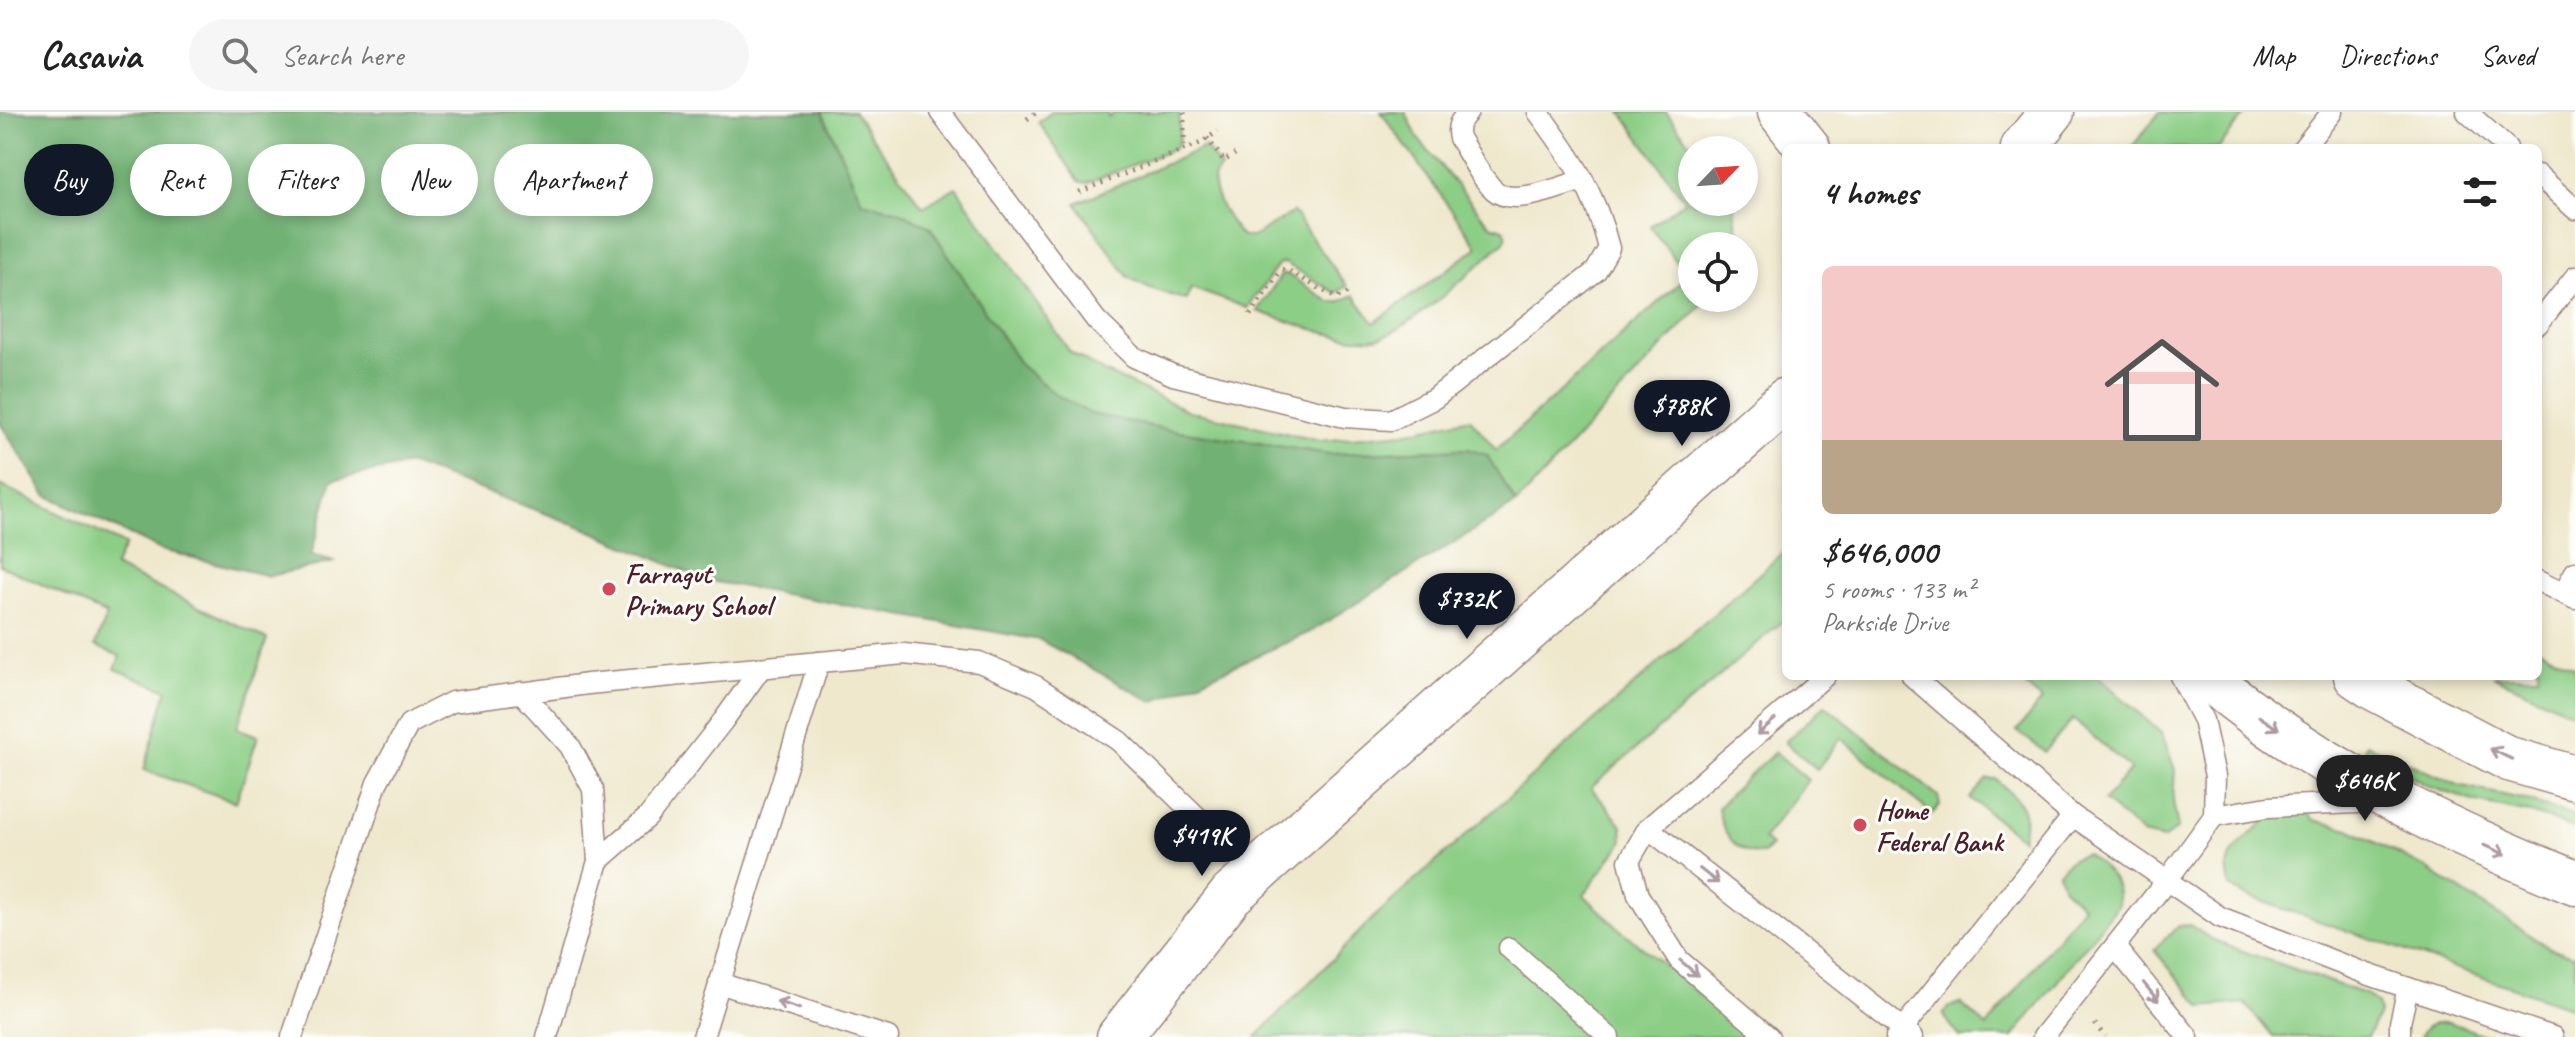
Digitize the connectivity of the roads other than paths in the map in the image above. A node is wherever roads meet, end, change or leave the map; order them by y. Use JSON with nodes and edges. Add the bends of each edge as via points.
{"nodes":[{"id":1,"x":940,"y":112,"type":"edge"},
{"id":2,"x":1468,"y":112,"type":"edge"},
{"id":3,"x":1538,"y":112,"type":"edge"},
{"id":4,"x":1780,"y":112,"type":"edge"},
{"id":5,"x":2052,"y":112,"type":"edge"},
{"id":6,"x":2332,"y":112,"type":"edge"},
{"id":7,"x":2467,"y":112,"type":"edge"},
{"id":8,"x":1805,"y":144,"type":"edge"},
{"id":9,"x":2026,"y":144,"type":"edge"},
{"id":10,"x":2306,"y":144,"type":"edge"},
{"id":11,"x":2503,"y":144,"type":"edge"},
{"id":12,"x":2542,"y":179,"type":"edge"},
{"id":13,"x":1583,"y":180,"type":"junction"},
{"id":14,"x":2575,"y":209,"type":"edge"},
{"id":15,"x":2575,"y":277,"type":"edge"},
{"id":16,"x":2542,"y":319,"type":"edge"},
{"id":17,"x":1782,"y":404,"type":"edge"},
{"id":18,"x":2575,"y":572,"type":"edge"},
{"id":19,"x":2542,"y":583,"type":"edge"},
{"id":20,"x":2569,"y":596,"type":"edge"},
{"id":21,"x":819,"y":662,"type":"junction"},
{"id":22,"x":761,"y":668,"type":"junction"},
{"id":23,"x":1820,"y":680,"type":"edge"},
{"id":24,"x":1917,"y":680,"type":"edge"},
{"id":25,"x":2182,"y":680,"type":"edge"},
{"id":26,"x":2211,"y":680,"type":"edge"},
{"id":27,"x":2362,"y":680,"type":"edge"},
{"id":28,"x":521,"y":692,"type":"junction"},
{"id":29,"x":2575,"y":778,"type":"edge"},
{"id":30,"x":2397,"y":802,"type":"junction"},
{"id":31,"x":2073,"y":816,"type":"junction"},
{"id":32,"x":2214,"y":816,"type":"junction"},
{"id":33,"x":1648,"y":828,"type":"junction"},
{"id":34,"x":598,"y":861,"type":"junction"},
{"id":35,"x":1256,"y":874,"type":"junction"},
{"id":36,"x":2168,"y":879,"type":"junction"},
{"id":37,"x":2575,"y":883,"type":"edge"},
{"id":38,"x":2115,"y":947,"type":"junction"},
{"id":39,"x":1509,"y":948,"type":"dead end"},
{"id":40,"x":719,"y":983,"type":"junction"},
{"id":41,"x":2408,"y":988,"type":"junction"},
{"id":42,"x":1904,"y":1034,"type":"edge"},
{"id":43,"x":709,"y":1035,"type":"edge"},
{"id":44,"x":292,"y":1037,"type":"edge"},
{"id":45,"x":547,"y":1037,"type":"edge"},
{"id":46,"x":888,"y":1037,"type":"edge"},
{"id":47,"x":1119,"y":1037,"type":"edge"},
{"id":48,"x":1609,"y":1037,"type":"edge"},
{"id":49,"x":1769,"y":1037,"type":"edge"},
{"id":50,"x":2043,"y":1037,"type":"edge"},
{"id":51,"x":2188,"y":1037,"type":"edge"},
{"id":52,"x":2400,"y":1037,"type":"edge"},
{"id":53,"x":2553,"y":1037,"type":"edge"}],
"edges":[{"from":1,"to":13,"type":"lane","via":[[1096,320],[1134,357],[1173,375],[1345,417],[1391,420],[1435,398],[1596,271],[1609,248]]},
{"from":2,"to":13,"type":"lane","via":[[1459,122],[1459,138],[1504,197]]},
{"from":3,"to":13,"type":"lane"},
{"from":4,"to":8,"type":"main road"},
{"from":5,"to":9,"type":"main road"},
{"from":6,"to":10,"type":"lane"},
{"from":7,"to":11,"type":"lane"},
{"from":12,"to":14,"type":"lane"},
{"from":15,"to":16,"type":"lane"},
{"from":17,"to":35,"type":"main road"},
{"from":18,"to":20,"type":"lane"},
{"from":19,"to":20,"type":"lane"},
{"from":21,"to":22,"type":"lane"},
{"from":21,"to":35,"type":"lane","via":[[904,654],[979,662],[1036,686],[1119,741]]},
{"from":21,"to":40,"type":"lane"},
{"from":22,"to":28,"type":"lane"},
{"from":22,"to":34,"type":"lane","via":[[648,817]]},
{"from":23,"to":33,"type":"lane","one_way":true},
{"from":24,"to":31,"type":"lane"},
{"from":25,"to":32,"type":"lane","via":[[2203,720],[2215,776]]},
{"from":26,"to":30,"type":"main road","one_way":true,"via":[[2326,763]]},
{"from":29,"to":27,"type":"main road","one_way":true,"via":[[2509,759]]},
{"from":28,"to":34,"type":"lane","via":[[570,746],[593,789]]},
{"from":28,"to":44,"type":"lane","via":[[452,702],[409,724],[377,783]]},
{"from":30,"to":32,"type":"lane","via":[[2268,807]]},
{"from":30,"to":37,"type":"main road","one_way":true},
{"from":31,"to":36,"type":"lane"},
{"from":31,"to":42,"type":"lane"},
{"from":32,"to":36,"type":"lane"},
{"from":33,"to":42,"type":"lane","one_way":true},
{"from":33,"to":49,"type":"lane","one_way":true,"via":[[1629,861],[1638,895],[1679,960]]},
{"from":34,"to":45,"type":"lane"},
{"from":35,"to":47,"type":"main road","via":[[1231,895]]},
{"from":36,"to":38,"type":"lane"},
{"from":36,"to":41,"type":"lane","via":[[2220,917]]},
{"from":38,"to":50,"type":"lane"},
{"from":38,"to":51,"type":"lane","one_way":true},
{"from":39,"to":48,"type":"lane"},
{"from":40,"to":43,"type":"lane"},
{"from":46,"to":40,"type":"lane","one_way":true},
{"from":41,"to":52,"type":"lane"},
{"from":41,"to":53,"type":"lane"}]}
